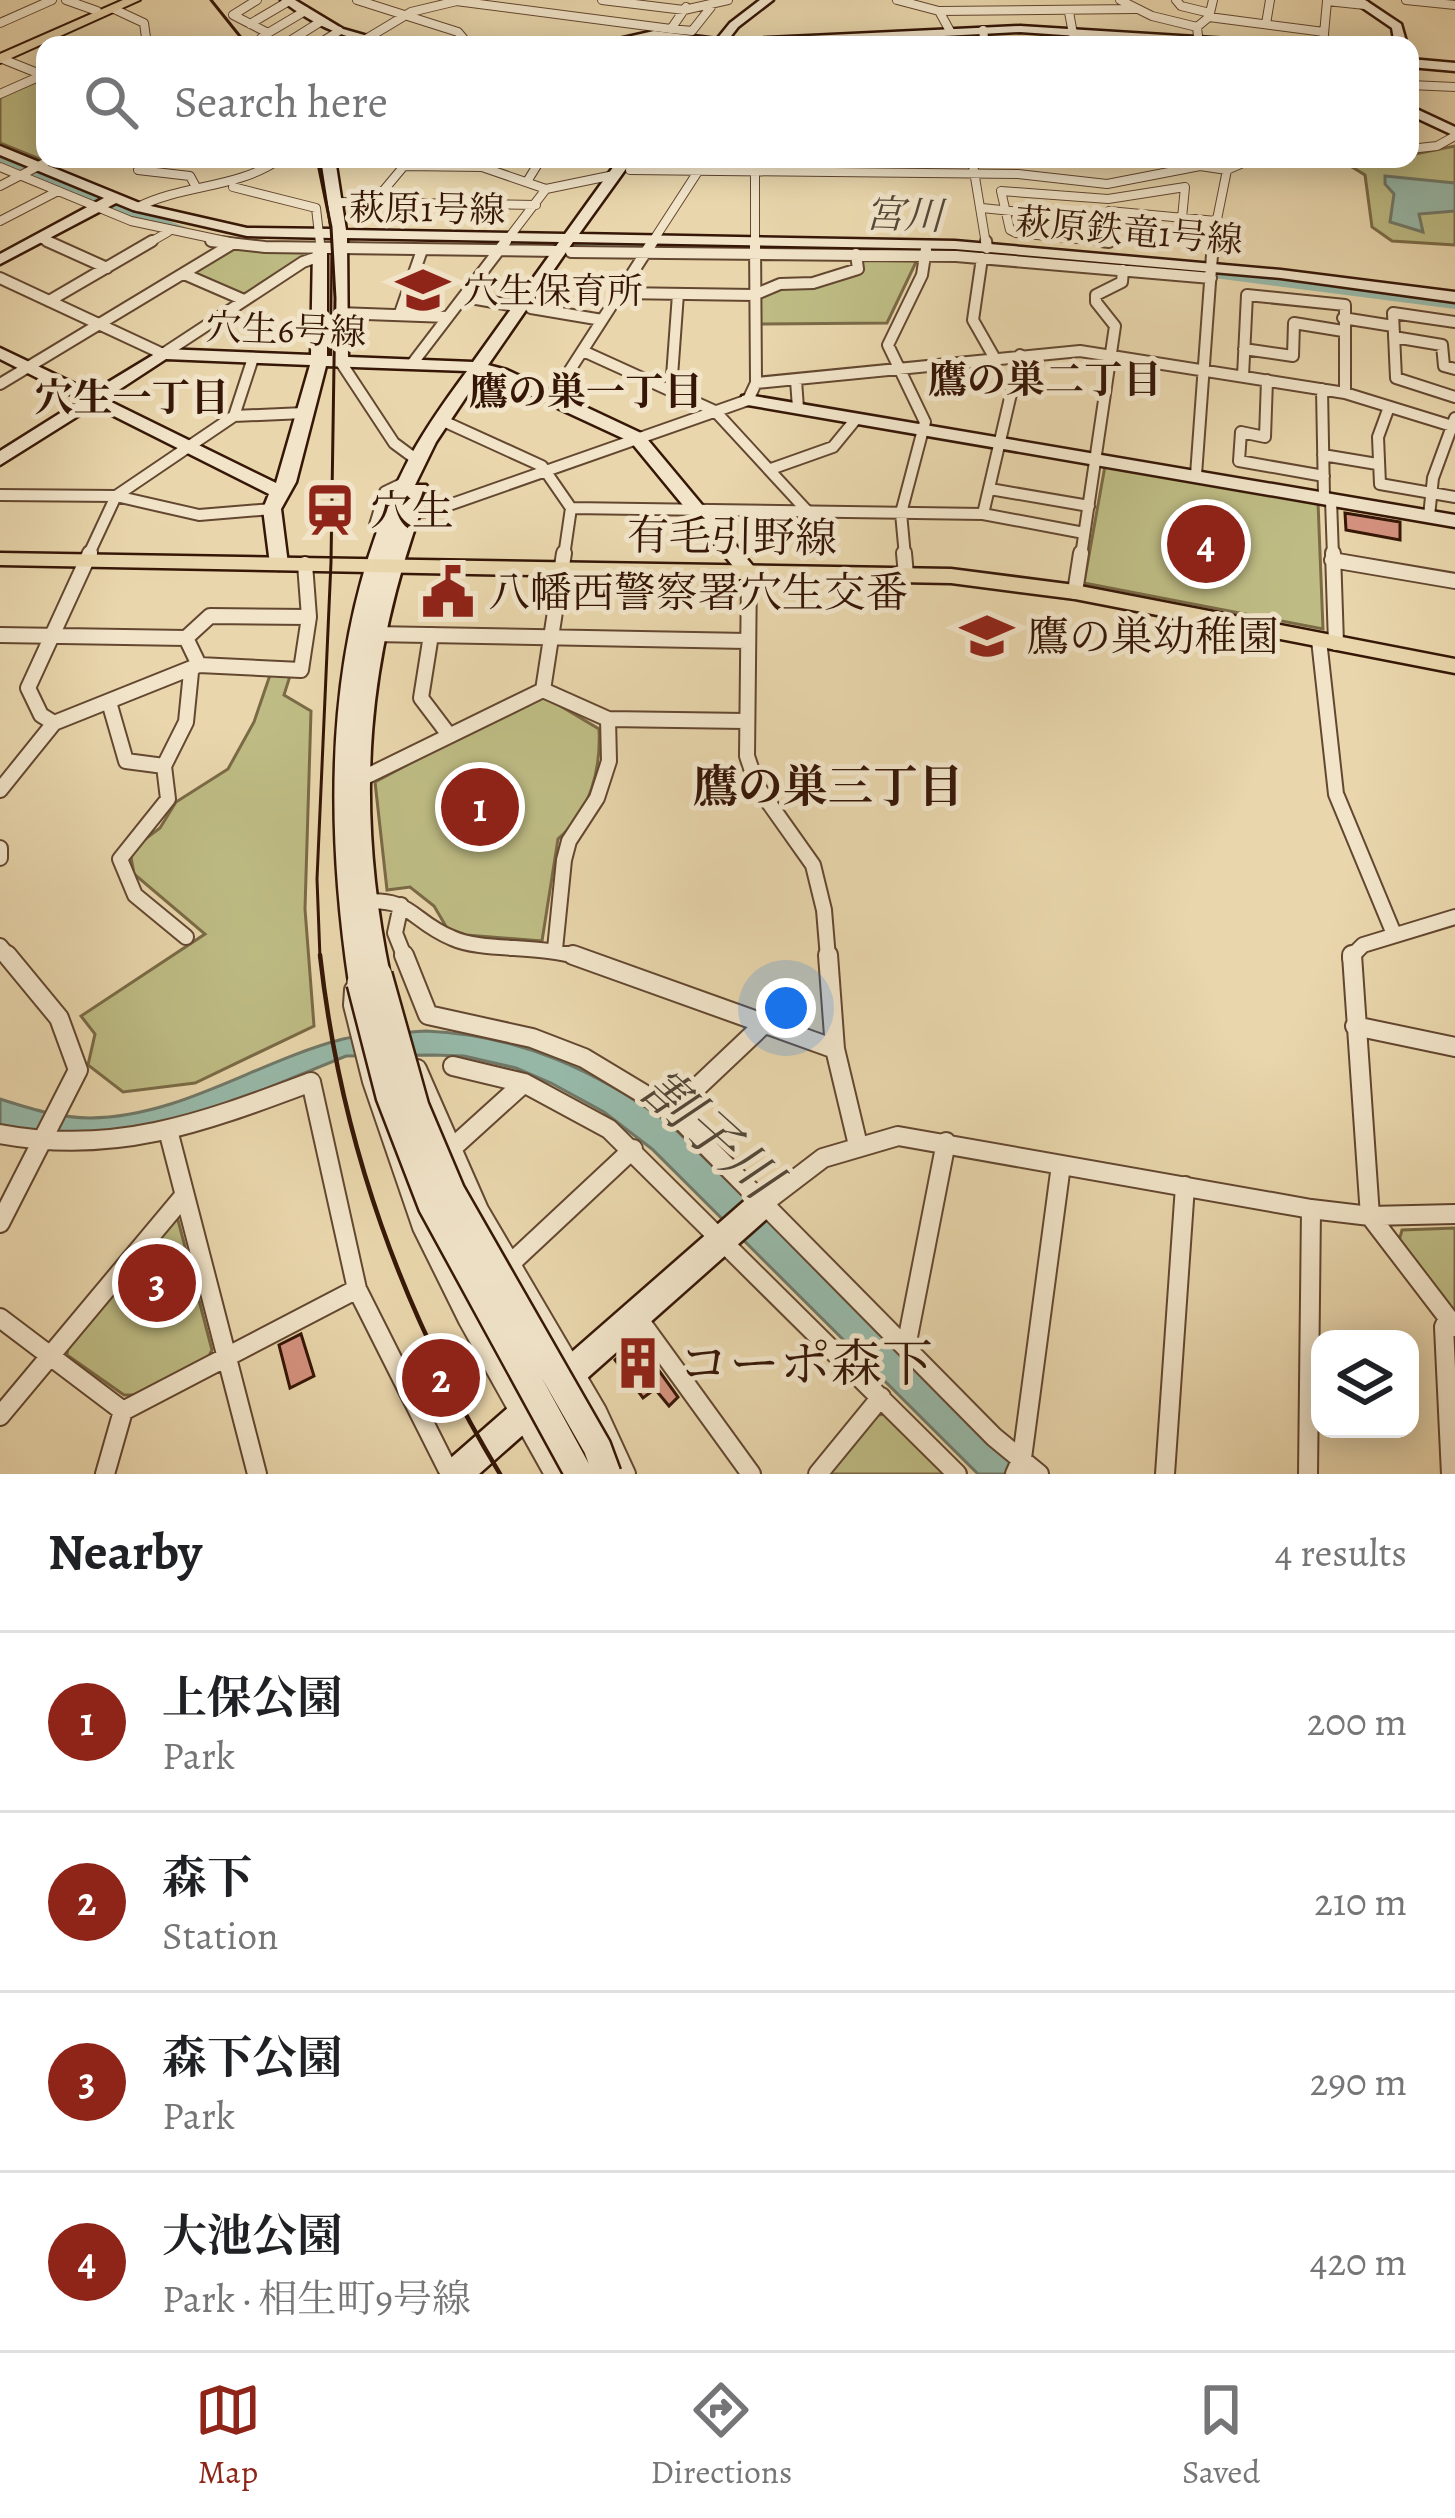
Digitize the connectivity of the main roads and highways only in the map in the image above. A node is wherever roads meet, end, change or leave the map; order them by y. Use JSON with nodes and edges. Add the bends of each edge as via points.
{"nodes":[{"id":1,"x":134,"y":0,"type":"edge"},
{"id":2,"x":118,"y":4,"type":"edge"},
{"id":3,"x":45,"y":36,"type":"edge"},
{"id":4,"x":47,"y":36,"type":"edge"},
{"id":5,"x":36,"y":40,"type":"edge"},
{"id":6,"x":36,"y":41,"type":"edge"},
{"id":7,"x":1,"y":57,"type":"edge"},
{"id":8,"x":0,"y":559,"type":"edge"},
{"id":9,"x":1455,"y":666,"type":"edge"}],
"edges":[{"from":1,"to":2,"type":"highway"},
{"from":2,"to":3,"type":"highway"},
{"from":2,"to":4,"type":"highway"},
{"from":5,"to":7,"type":"highway"},
{"from":6,"to":7,"type":"highway"},
{"from":8,"to":9,"type":"main road","name":"有毛引野線","via":[[951,576],[1076,592]]}]}
